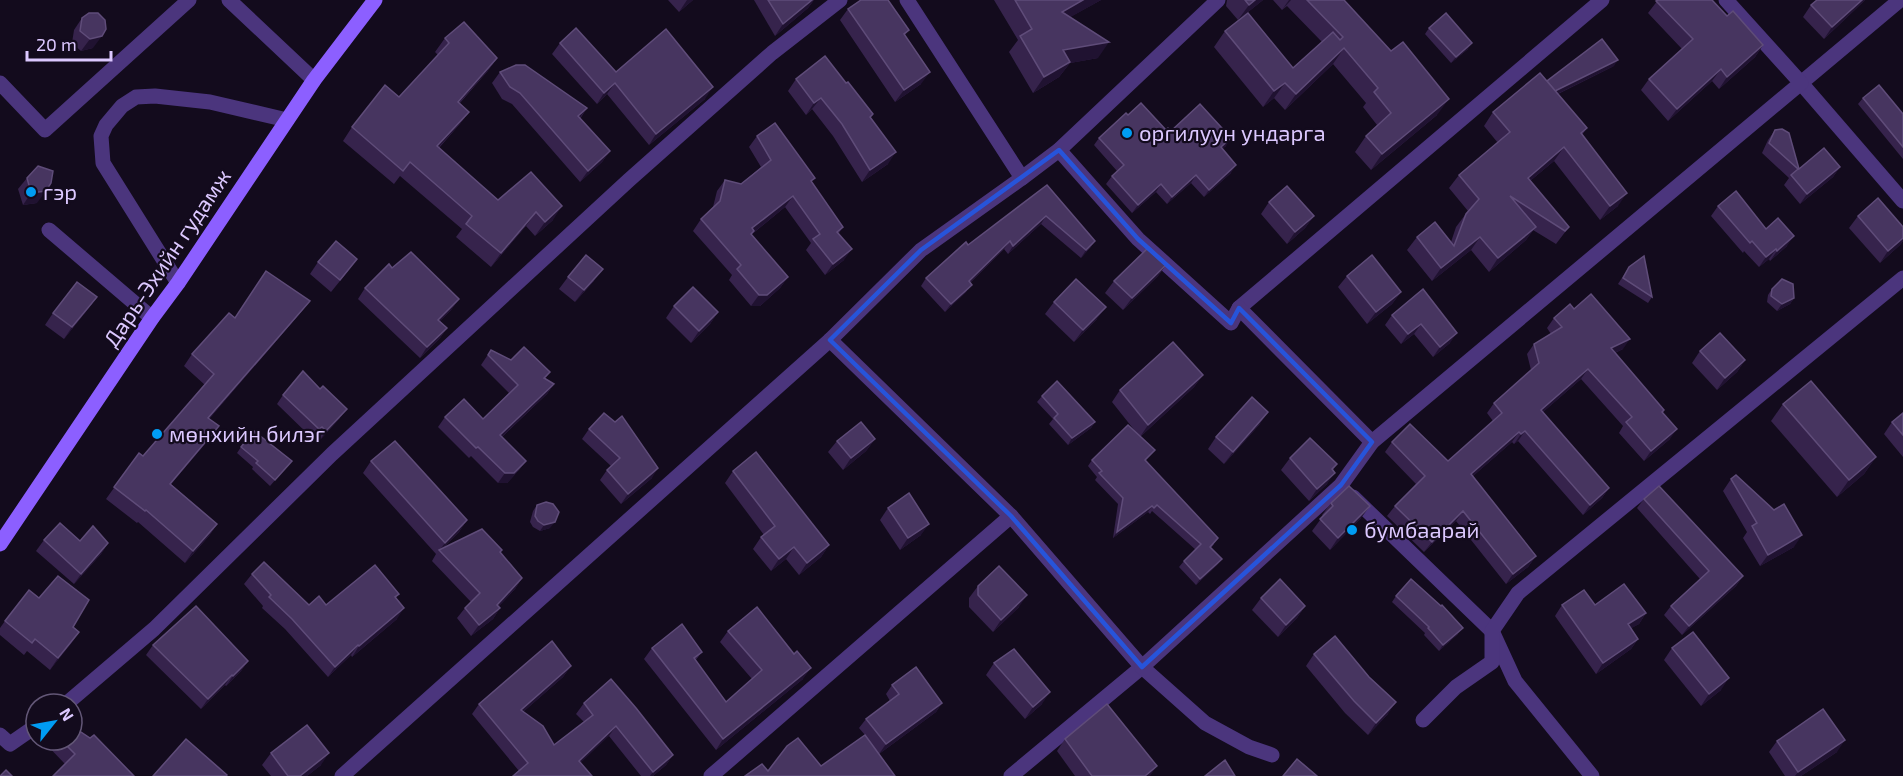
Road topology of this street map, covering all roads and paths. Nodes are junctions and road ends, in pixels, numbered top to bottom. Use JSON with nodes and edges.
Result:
{"nodes":[{"id":1,"x":189,"y":0,"type":"edge"},
{"id":2,"x":230,"y":0,"type":"edge"},
{"id":3,"x":375,"y":0,"type":"edge"},
{"id":4,"x":840,"y":0,"type":"edge"},
{"id":5,"x":906,"y":0,"type":"edge"},
{"id":6,"x":1218,"y":0,"type":"edge"},
{"id":7,"x":1602,"y":0,"type":"edge"},
{"id":8,"x":1726,"y":0,"type":"edge"},
{"id":9,"x":1900,"y":0,"type":"edge"},
{"id":10,"x":314,"y":80,"type":"junction"},
{"id":11,"x":1801,"y":83,"type":"junction"},
{"id":12,"x":0,"y":84,"type":"edge"},
{"id":13,"x":287,"y":120,"type":"junction"},
{"id":14,"x":1059,"y":150,"type":"junction"},
{"id":15,"x":1022,"y":178,"type":"junction"},
{"id":16,"x":1903,"y":201,"type":"edge"},
{"id":17,"x":49,"y":230,"type":"dead end"},
{"id":18,"x":1903,"y":278,"type":"edge"},
{"id":19,"x":178,"y":284,"type":"junction"},
{"id":20,"x":1239,"y":308,"type":"junction"},
{"id":21,"x":152,"y":318,"type":"junction"},
{"id":22,"x":830,"y":340,"type":"junction"},
{"id":23,"x":1372,"y":442,"type":"junction"},
{"id":24,"x":1341,"y":485,"type":"junction"},
{"id":25,"x":1011,"y":516,"type":"junction"},
{"id":26,"x":0,"y":544,"type":"edge"},
{"id":27,"x":1492,"y":631,"type":"junction"},
{"id":28,"x":1142,"y":667,"type":"junction"},
{"id":29,"x":80,"y":692,"type":"edge"},
{"id":30,"x":1423,"y":720,"type":"dead end"},
{"id":31,"x":24,"y":734,"type":"edge"},
{"id":32,"x":0,"y":735,"type":"edge"},
{"id":33,"x":1272,"y":755,"type":"dead end"},
{"id":34,"x":342,"y":776,"type":"edge"},
{"id":35,"x":711,"y":776,"type":"edge"},
{"id":36,"x":1011,"y":776,"type":"edge"},
{"id":37,"x":1592,"y":776,"type":"edge"}],
"edges":[{"from":1,"to":12,"type":"street"},
{"from":2,"to":10,"type":"street"},
{"from":3,"to":10,"type":"main road","name":"Дарь-Эхийн гудамж"},
{"from":4,"to":29,"type":"street"},
{"from":5,"to":15,"type":"street"},
{"from":6,"to":14,"type":"street"},
{"from":7,"to":20,"type":"street"},
{"from":8,"to":11,"type":"street"},
{"from":9,"to":11,"type":"street"},
{"from":10,"to":13,"type":"main road","name":"Дарь-Эхийн гудамж"},
{"from":11,"to":16,"type":"street"},
{"from":11,"to":23,"type":"street"},
{"from":13,"to":19,"type":"main road","name":"Дарь-Эхийн гудамж"},
{"from":13,"to":19,"type":"street"},
{"from":14,"to":15,"type":"street"},
{"from":14,"to":20,"type":"street"},
{"from":15,"to":22,"type":"street"},
{"from":17,"to":21,"type":"street"},
{"from":18,"to":27,"type":"street"},
{"from":19,"to":21,"type":"main road","name":"Дарь-Эхийн гудамж"},
{"from":20,"to":23,"type":"street"},
{"from":21,"to":26,"type":"main road","name":"Дарь-Эхийн гудамж"},
{"from":22,"to":25,"type":"street"},
{"from":22,"to":34,"type":"street"},
{"from":23,"to":24,"type":"street"},
{"from":24,"to":27,"type":"street"},
{"from":24,"to":28,"type":"street"},
{"from":25,"to":28,"type":"street"},
{"from":25,"to":35,"type":"street"},
{"from":27,"to":30,"type":"street"},
{"from":27,"to":37,"type":"street"},
{"from":28,"to":33,"type":"street"},
{"from":28,"to":36,"type":"street"},
{"from":31,"to":32,"type":"street"}]}
